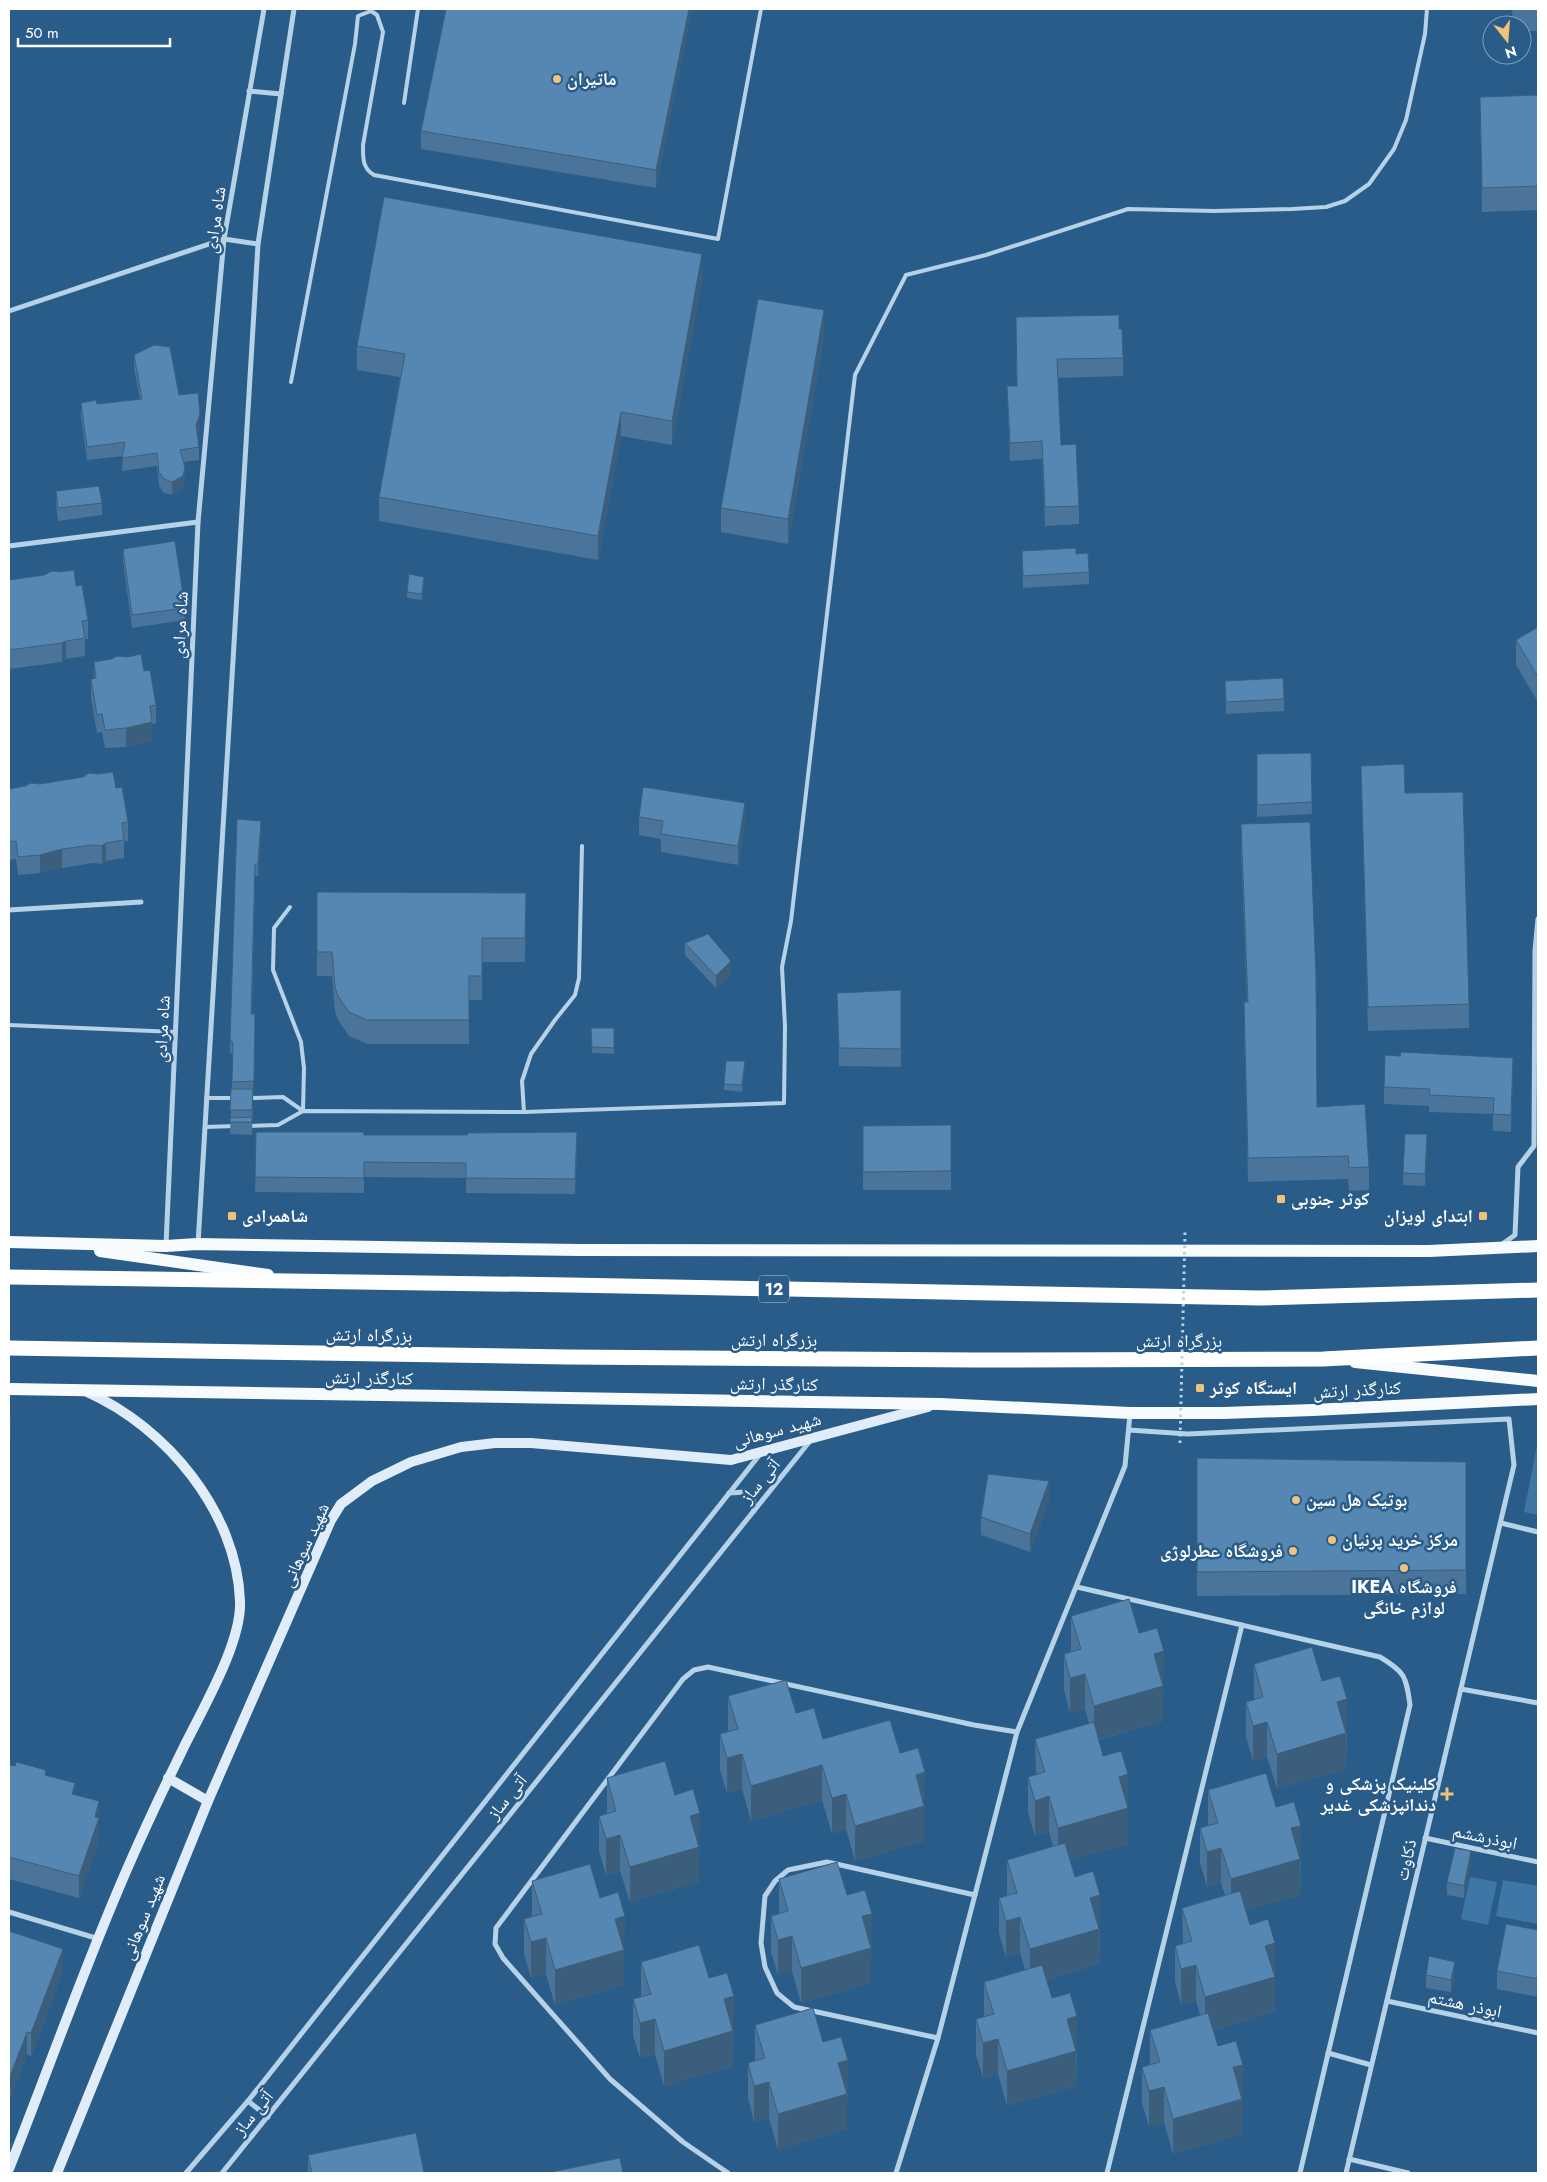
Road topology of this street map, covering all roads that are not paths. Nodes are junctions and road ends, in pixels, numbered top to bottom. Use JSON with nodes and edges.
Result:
{"nodes":[{"id":1,"x":264,"y":9,"type":"edge"},
{"id":2,"x":294,"y":9,"type":"edge"},
{"id":3,"x":418,"y":9,"type":"edge"},
{"id":4,"x":761,"y":9,"type":"edge"},
{"id":5,"x":1428,"y":9,"type":"edge"},
{"id":6,"x":249,"y":91,"type":"junction"},
{"id":7,"x":281,"y":94,"type":"junction"},
{"id":8,"x":404,"y":103,"type":"dead end"},
{"id":9,"x":224,"y":240,"type":"junction"},
{"id":10,"x":258,"y":244,"type":"junction"},
{"id":11,"x":9,"y":310,"type":"edge"},
{"id":12,"x":291,"y":382,"type":"dead end"},
{"id":13,"x":198,"y":522,"type":"junction"},
{"id":14,"x":9,"y":546,"type":"edge"},
{"id":15,"x":582,"y":846,"type":"dead end"},
{"id":16,"x":141,"y":902,"type":"dead end"},
{"id":17,"x":290,"y":907,"type":"dead end"},
{"id":18,"x":9,"y":910,"type":"edge"},
{"id":19,"x":1538,"y":919,"type":"edge"},
{"id":20,"x":9,"y":1025,"type":"edge"},
{"id":21,"x":176,"y":1032,"type":"junction"},
{"id":22,"x":206,"y":1098,"type":"junction"},
{"id":23,"x":303,"y":1111,"type":"junction"},
{"id":24,"x":524,"y":1112,"type":"junction"},
{"id":25,"x":205,"y":1127,"type":"junction"},
{"id":26,"x":9,"y":1242,"type":"edge"},
{"id":27,"x":40,"y":1243,"type":"junction"},
{"id":28,"x":198,"y":1244,"type":"junction"},
{"id":29,"x":166,"y":1246,"type":"junction"},
{"id":30,"x":1538,"y":1246,"type":"edge"},
{"id":31,"x":1496,"y":1248,"type":"junction"},
{"id":32,"x":9,"y":1277,"type":"edge"},
{"id":33,"x":308,"y":1281,"type":"junction"},
{"id":34,"x":1538,"y":1290,"type":"edge"},
{"id":35,"x":9,"y":1348,"type":"edge"},
{"id":36,"x":1538,"y":1348,"type":"edge"},
{"id":37,"x":1323,"y":1359,"type":"junction"},
{"id":38,"x":1538,"y":1381,"type":"edge"},
{"id":39,"x":9,"y":1389,"type":"edge"},
{"id":40,"x":87,"y":1392,"type":"junction"},
{"id":41,"x":1538,"y":1399,"type":"edge"},
{"id":42,"x":940,"y":1404,"type":"junction"},
{"id":43,"x":1130,"y":1412,"type":"junction"},
{"id":44,"x":1129,"y":1430,"type":"junction"},
{"id":45,"x":813,"y":1438,"type":"junction"},
{"id":46,"x":762,"y":1453,"type":"junction"},
{"id":47,"x":729,"y":1493,"type":"junction"},
{"id":48,"x":754,"y":1511,"type":"junction"},
{"id":49,"x":1501,"y":1523,"type":"junction"},
{"id":50,"x":1538,"y":1532,"type":"edge"},
{"id":51,"x":1077,"y":1587,"type":"junction"},
{"id":52,"x":1242,"y":1625,"type":"junction"},
{"id":53,"x":1461,"y":1689,"type":"junction"},
{"id":54,"x":1538,"y":1703,"type":"edge"},
{"id":55,"x":1017,"y":1732,"type":"junction"},
{"id":56,"x":168,"y":1778,"type":"junction"},
{"id":57,"x":208,"y":1801,"type":"junction"},
{"id":58,"x":1426,"y":1838,"type":"junction"},
{"id":59,"x":1538,"y":1862,"type":"edge"},
{"id":60,"x":975,"y":1895,"type":"junction"},
{"id":61,"x":9,"y":1912,"type":"edge"},
{"id":62,"x":99,"y":1939,"type":"junction"},
{"id":63,"x":1386,"y":2001,"type":"junction"},
{"id":64,"x":1538,"y":2033,"type":"edge"},
{"id":65,"x":938,"y":2038,"type":"junction"},
{"id":66,"x":1328,"y":2053,"type":"junction"},
{"id":67,"x":1371,"y":2065,"type":"junction"},
{"id":68,"x":248,"y":2101,"type":"junction"},
{"id":69,"x":268,"y":2117,"type":"junction"},
{"id":70,"x":1349,"y":2159,"type":"junction"},
{"id":71,"x":9,"y":2169,"type":"edge"},
{"id":72,"x":57,"y":2173,"type":"edge"},
{"id":73,"x":186,"y":2173,"type":"edge"},
{"id":74,"x":222,"y":2173,"type":"edge"},
{"id":75,"x":728,"y":2173,"type":"edge"},
{"id":76,"x":896,"y":2173,"type":"edge"},
{"id":77,"x":1107,"y":2173,"type":"edge"},
{"id":78,"x":1300,"y":2173,"type":"edge"},
{"id":79,"x":1346,"y":2173,"type":"edge"},
{"id":80,"x":1408,"y":2173,"type":"edge"}],
"edges":[{"from":1,"to":6,"type":"street","name":"شاه مرادی"},
{"from":2,"to":7,"type":"street"},
{"from":3,"to":8,"type":"lane"},
{"from":4,"to":12,"type":"lane"},
{"from":5,"to":24,"type":"lane"},
{"from":6,"to":7,"type":"street"},
{"from":6,"to":9,"type":"street","name":"شاه مرادی"},
{"from":7,"to":10,"type":"street"},
{"from":9,"to":10,"type":"street"},
{"from":9,"to":11,"type":"street"},
{"from":9,"to":13,"type":"street","name":"شاه مرادی"},
{"from":10,"to":22,"type":"street"},
{"from":13,"to":14,"type":"street"},
{"from":13,"to":21,"type":"street","name":"شاه مرادی"},
{"from":15,"to":24,"type":"lane"},
{"from":16,"to":18,"type":"street"},
{"from":17,"to":23,"type":"lane"},
{"from":19,"to":31,"type":"street"},
{"from":20,"to":21,"type":"lane"},
{"from":21,"to":29,"type":"street","name":"شاه مرادی"},
{"from":22,"to":23,"type":"lane"},
{"from":22,"to":25,"type":"street"},
{"from":23,"to":24,"type":"lane"},
{"from":23,"to":25,"type":"lane"},
{"from":25,"to":28,"type":"street"},
{"from":26,"to":27,"type":"main road"},
{"from":27,"to":29,"type":"main road"},
{"from":27,"to":33,"type":"main road"},
{"from":28,"to":29,"type":"main road"},
{"from":28,"to":31,"type":"main road"},
{"from":30,"to":31,"type":"main road"},
{"from":32,"to":33,"type":"highway","number":"12"},
{"from":33,"to":34,"type":"highway","number":"12"},
{"from":35,"to":37,"type":"highway","name":"بزرگراه ارتش"},
{"from":36,"to":37,"type":"highway","name":"بزرگراه ارتش"},
{"from":37,"to":38,"type":"main road"},
{"from":39,"to":40,"type":"main road","name":"کنارگذر ارتش"},
{"from":40,"to":42,"type":"main road","name":"کنارگذر ارتش"},
{"from":40,"to":56,"type":"main road","name":"شهید سوهانی"},
{"from":41,"to":43,"type":"main road","name":"کنارگذر ارتش"},
{"from":42,"to":43,"type":"main road","name":"کنارگذر ارتش"},
{"from":42,"to":45,"type":"main road","name":"شهید سوهانی"},
{"from":43,"to":44,"type":"street"},
{"from":44,"to":49,"type":"street","name":"ذکاوت"},
{"from":44,"to":51,"type":"street"},
{"from":45,"to":46,"type":"main road","name":"شهید سوهانی"},
{"from":45,"to":48,"type":"street","name":"آتی ساز"},
{"from":46,"to":47,"type":"street","name":"آتی ساز"},
{"from":46,"to":57,"type":"main road","name":"شهید سوهانی"},
{"from":47,"to":48,"type":"street"},
{"from":47,"to":68,"type":"street","name":"آتی ساز"},
{"from":48,"to":69,"type":"street","name":"آتی ساز"},
{"from":49,"to":50,"type":"street"},
{"from":49,"to":53,"type":"street","name":"ذکاوت"},
{"from":51,"to":52,"type":"street"},
{"from":51,"to":55,"type":"street"},
{"from":52,"to":66,"type":"street"},
{"from":52,"to":77,"type":"street"},
{"from":53,"to":54,"type":"street"},
{"from":53,"to":58,"type":"street","name":"ذکاوت"},
{"from":55,"to":60,"type":"street"},
{"from":55,"to":75,"type":"street"},
{"from":56,"to":57,"type":"main road"},
{"from":56,"to":62,"type":"main road","name":"شهید سوهانی"},
{"from":57,"to":72,"type":"main road","name":"شهید سوهانی"},
{"from":58,"to":59,"type":"street","name":"ابوذرششم"},
{"from":58,"to":63,"type":"street","name":"ذکاوت"},
{"from":60,"to":65,"type":"street"},
{"from":60,"to":65,"type":"street"},
{"from":61,"to":62,"type":"street"},
{"from":62,"to":71,"type":"main road","name":"شهید سوهانی"},
{"from":63,"to":64,"type":"street","name":"ابوذر هشتم"},
{"from":63,"to":67,"type":"street","name":"ذکاوت"},
{"from":65,"to":76,"type":"street"},
{"from":66,"to":67,"type":"street"},
{"from":66,"to":78,"type":"street"},
{"from":67,"to":70,"type":"street","name":"ذکاوت"},
{"from":68,"to":69,"type":"street"},
{"from":68,"to":73,"type":"street","name":"آتی ساز"},
{"from":69,"to":74,"type":"street","name":"آتی ساز"},
{"from":70,"to":79,"type":"street","name":"ذکاوت"},
{"from":70,"to":80,"type":"street"}]}
